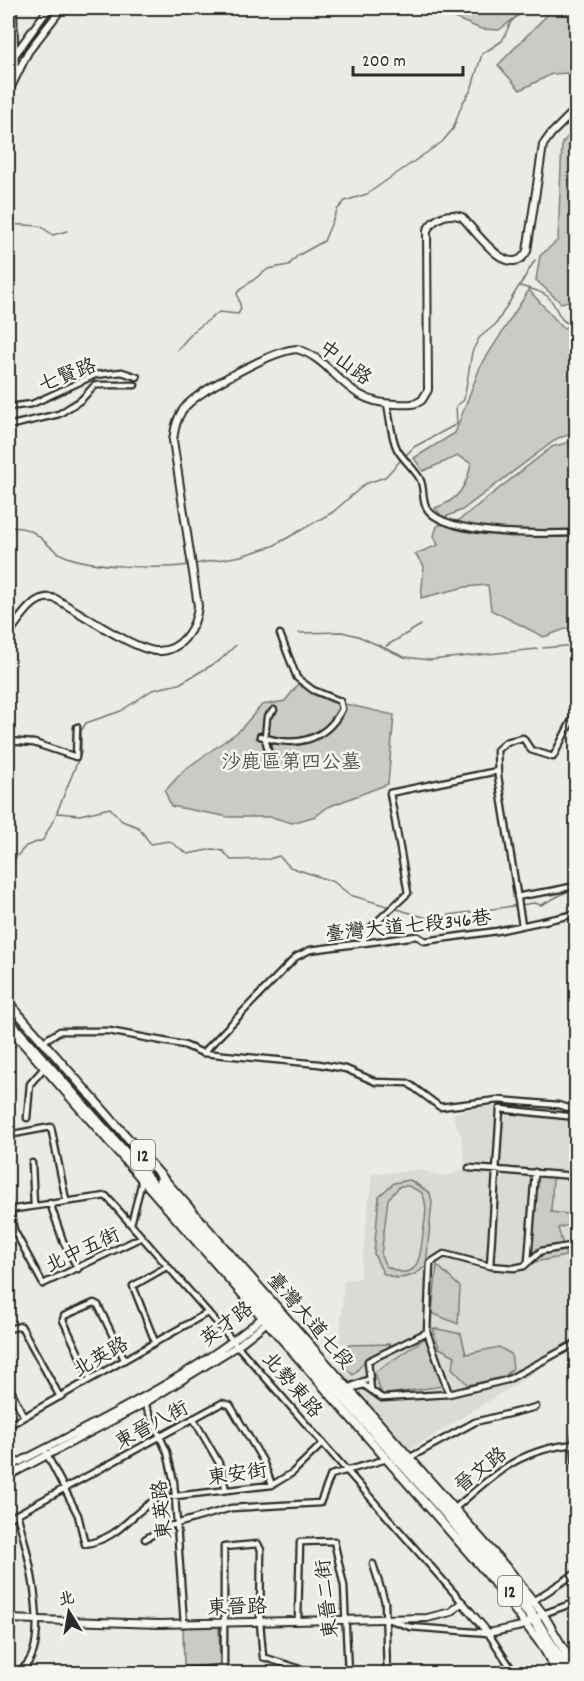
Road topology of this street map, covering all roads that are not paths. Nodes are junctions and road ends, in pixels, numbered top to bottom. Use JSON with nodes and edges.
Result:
{"nodes":[{"id":1,"x":14,"y":8,"type":"edge"},
{"id":2,"x":49,"y":8,"type":"edge"},
{"id":3,"x":62,"y":8,"type":"edge"},
{"id":4,"x":14,"y":53,"type":"junction"},
{"id":5,"x":8,"y":64,"type":"edge"},
{"id":6,"x":15,"y":76,"type":"junction"},
{"id":7,"x":8,"y":93,"type":"edge"},
{"id":8,"x":576,"y":109,"type":"edge"},
{"id":9,"x":137,"y":376,"type":"dead end"},
{"id":10,"x":135,"y":385,"type":"dead end"},
{"id":11,"x":387,"y":404,"type":"junction"},
{"id":12,"x":8,"y":407,"type":"edge"},
{"id":13,"x":8,"y":426,"type":"edge"},
{"id":14,"x":576,"y":533,"type":"edge"},
{"id":15,"x":8,"y":634,"type":"edge"},
{"id":16,"x":280,"y":634,"type":"dead end"},
{"id":17,"x":274,"y":710,"type":"dead end"},
{"id":18,"x":576,"y":712,"type":"edge"},
{"id":19,"x":77,"y":727,"type":"dead end"},
{"id":20,"x":263,"y":737,"type":"junction"},
{"id":21,"x":10,"y":741,"type":"edge"},
{"id":22,"x":267,"y":750,"type":"dead end"},
{"id":23,"x":497,"y":771,"type":"junction"},
{"id":24,"x":576,"y":885,"type":"edge"},
{"id":25,"x":517,"y":897,"type":"junction"},
{"id":26,"x":576,"y":914,"type":"edge"},
{"id":27,"x":522,"y":925,"type":"junction"},
{"id":28,"x":362,"y":943,"type":"junction"},
{"id":29,"x":8,"y":1002,"type":"edge"},
{"id":30,"x":8,"y":1008,"type":"edge"},
{"id":31,"x":8,"y":1019,"type":"edge"},
{"id":32,"x":8,"y":1026,"type":"edge"},
{"id":33,"x":42,"y":1042,"type":"junction"},
{"id":34,"x":203,"y":1053,"type":"junction"},
{"id":35,"x":44,"y":1068,"type":"junction"},
{"id":36,"x":576,"y":1110,"type":"edge"},
{"id":37,"x":576,"y":1117,"type":"edge"},
{"id":38,"x":27,"y":1118,"type":"dead end"},
{"id":39,"x":8,"y":1134,"type":"edge"},
{"id":40,"x":32,"y":1163,"type":"dead end"},
{"id":41,"x":469,"y":1168,"type":"dead end"},
{"id":42,"x":498,"y":1168,"type":"junction"},
{"id":43,"x":146,"y":1170,"type":"junction"},
{"id":44,"x":535,"y":1172,"type":"junction"},
{"id":45,"x":576,"y":1176,"type":"edge"},
{"id":46,"x":66,"y":1200,"type":"junction"},
{"id":47,"x":8,"y":1201,"type":"edge"},
{"id":48,"x":50,"y":1203,"type":"junction"},
{"id":49,"x":34,"y":1206,"type":"junction"},
{"id":50,"x":8,"y":1210,"type":"edge"},
{"id":51,"x":131,"y":1224,"type":"junction"},
{"id":52,"x":142,"y":1237,"type":"junction"},
{"id":53,"x":576,"y":1245,"type":"edge"},
{"id":54,"x":528,"y":1262,"type":"junction"},
{"id":55,"x":168,"y":1266,"type":"junction"},
{"id":56,"x":489,"y":1266,"type":"junction"},
{"id":57,"x":78,"y":1269,"type":"junction"},
{"id":58,"x":207,"y":1313,"type":"junction"},
{"id":59,"x":272,"y":1316,"type":"junction"},
{"id":60,"x":8,"y":1329,"type":"edge"},
{"id":61,"x":427,"y":1332,"type":"junction"},
{"id":62,"x":155,"y":1342,"type":"junction"},
{"id":63,"x":576,"y":1343,"type":"edge"},
{"id":64,"x":235,"y":1344,"type":"junction"},
{"id":65,"x":124,"y":1359,"type":"junction"},
{"id":66,"x":90,"y":1378,"type":"junction"},
{"id":67,"x":369,"y":1379,"type":"junction"},
{"id":68,"x":8,"y":1384,"type":"edge"},
{"id":69,"x":371,"y":1390,"type":"junction"},
{"id":70,"x":448,"y":1394,"type":"junction"},
{"id":71,"x":342,"y":1395,"type":"junction"},
{"id":72,"x":60,"y":1397,"type":"junction"},
{"id":73,"x":144,"y":1401,"type":"junction"},
{"id":74,"x":536,"y":1407,"type":"dead end"},
{"id":75,"x":24,"y":1417,"type":"junction"},
{"id":76,"x":193,"y":1418,"type":"junction"},
{"id":77,"x":8,"y":1426,"type":"edge"},
{"id":78,"x":576,"y":1432,"type":"edge"},
{"id":79,"x":160,"y":1435,"type":"junction"},
{"id":80,"x":323,"y":1443,"type":"junction"},
{"id":81,"x":575,"y":1444,"type":"edge"},
{"id":82,"x":46,"y":1452,"type":"junction"},
{"id":83,"x":410,"y":1458,"type":"junction"},
{"id":84,"x":387,"y":1459,"type":"junction"},
{"id":85,"x":8,"y":1468,"type":"edge"},
{"id":86,"x":576,"y":1468,"type":"edge"},
{"id":87,"x":347,"y":1470,"type":"junction"},
{"id":88,"x":8,"y":1476,"type":"edge"},
{"id":89,"x":272,"y":1485,"type":"junction"},
{"id":90,"x":66,"y":1488,"type":"junction"},
{"id":91,"x":226,"y":1490,"type":"junction"},
{"id":92,"x":176,"y":1496,"type":"junction"},
{"id":93,"x":17,"y":1514,"type":"junction"},
{"id":94,"x":448,"y":1514,"type":"junction"},
{"id":95,"x":8,"y":1519,"type":"edge"},
{"id":96,"x":179,"y":1524,"type":"junction"},
{"id":97,"x":145,"y":1539,"type":"dead end"},
{"id":98,"x":373,"y":1564,"type":"dead end"},
{"id":99,"x":576,"y":1573,"type":"edge"},
{"id":100,"x":462,"y":1602,"type":"junction"},
{"id":101,"x":533,"y":1602,"type":"junction"},
{"id":102,"x":576,"y":1602,"type":"edge"},
{"id":103,"x":386,"y":1617,"type":"junction"},
{"id":104,"x":344,"y":1618,"type":"junction"},
{"id":105,"x":8,"y":1619,"type":"edge"},
{"id":106,"x":37,"y":1619,"type":"junction"},
{"id":107,"x":535,"y":1619,"type":"junction"},
{"id":108,"x":298,"y":1620,"type":"junction"},
{"id":109,"x":260,"y":1622,"type":"junction"},
{"id":110,"x":223,"y":1623,"type":"junction"},
{"id":111,"x":184,"y":1624,"type":"junction"},
{"id":112,"x":488,"y":1633,"type":"junction"},
{"id":113,"x":576,"y":1670,"type":"edge"},
{"id":114,"x":185,"y":1671,"type":"dead end"},
{"id":115,"x":218,"y":1672,"type":"edge"},
{"id":116,"x":8,"y":1673,"type":"edge"},
{"id":117,"x":316,"y":1674,"type":"edge"},
{"id":118,"x":348,"y":1674,"type":"edge"},
{"id":119,"x":387,"y":1674,"type":"edge"},
{"id":120,"x":515,"y":1674,"type":"edge"},
{"id":121,"x":558,"y":1674,"type":"edge"},
{"id":122,"x":565,"y":1674,"type":"edge"},
{"id":123,"x":571,"y":1674,"type":"edge"}],
"edges":[{"from":1,"to":4,"type":"street"},
{"from":2,"to":4,"type":"street"},
{"from":3,"to":6,"type":"street"},
{"from":4,"to":5,"type":"street"},
{"from":4,"to":6,"type":"street"},
{"from":6,"to":7,"type":"street"},
{"from":8,"to":11,"type":"street","name":"中山路"},
{"from":9,"to":12,"type":"street","name":"七賢路"},
{"from":10,"to":13,"type":"street"},
{"from":11,"to":14,"type":"street"},
{"from":11,"to":15,"type":"street","name":"中山路"},
{"from":16,"to":20,"type":"street"},
{"from":17,"to":20,"type":"street"},
{"from":18,"to":23,"type":"street"},
{"from":19,"to":21,"type":"street"},
{"from":20,"to":22,"type":"street"},
{"from":23,"to":25,"type":"street"},
{"from":23,"to":28,"type":"street"},
{"from":24,"to":25,"type":"street"},
{"from":25,"to":27,"type":"street"},
{"from":26,"to":27,"type":"street","name":"臺灣大道七段346巷"},
{"from":27,"to":28,"type":"street","name":"臺灣大道七段346巷"},
{"from":28,"to":34,"type":"street","name":"臺灣大道七段346巷"},
{"from":29,"to":33,"type":"main road","name":"臺灣大道七段","number":"12"},
{"from":30,"to":43,"type":"main road","name":"臺灣大道七段","number":"12"},
{"from":31,"to":43,"type":"main road","name":"臺灣大道七段","number":"12"},
{"from":32,"to":35,"type":"main road","name":"臺灣大道七段","number":"12"},
{"from":33,"to":34,"type":"street"},
{"from":33,"to":43,"type":"main road","name":"臺灣大道七段","number":"12"},
{"from":34,"to":36,"type":"street"},
{"from":35,"to":38,"type":"street"},
{"from":35,"to":43,"type":"main road","name":"臺灣大道七段","number":"12"},
{"from":37,"to":42,"type":"street"},
{"from":39,"to":46,"type":"street"},
{"from":40,"to":49,"type":"street"},
{"from":41,"to":42,"type":"street"},
{"from":42,"to":44,"type":"street"},
{"from":42,"to":56,"type":"street"},
{"from":43,"to":51,"type":"street"},
{"from":43,"to":59,"type":"main road","name":"臺灣大道七段","number":"12"},
{"from":43,"to":59,"type":"main road","name":"臺灣大道七段","number":"12"},
{"from":44,"to":45,"type":"street"},
{"from":44,"to":54,"type":"street"},
{"from":46,"to":48,"type":"street","name":"北勢東路"},
{"from":46,"to":51,"type":"street","name":"北勢東路"},
{"from":47,"to":50,"type":"street"},
{"from":48,"to":49,"type":"street","name":"北勢東路"},
{"from":48,"to":57,"type":"street"},
{"from":49,"to":50,"type":"street","name":"北勢東路"},
{"from":50,"to":57,"type":"street","name":"北中五街"},
{"from":51,"to":52,"type":"street","name":"北勢東路"},
{"from":52,"to":55,"type":"street","name":"北勢東路"},
{"from":52,"to":57,"type":"street","name":"北中五街"},
{"from":53,"to":54,"type":"street"},
{"from":54,"to":56,"type":"street"},
{"from":55,"to":58,"type":"street","name":"北勢東路"},
{"from":55,"to":62,"type":"street"},
{"from":56,"to":61,"type":"street"},
{"from":58,"to":62,"type":"street","name":"北英路"},
{"from":58,"to":64,"type":"street","name":"北勢東路"},
{"from":59,"to":64,"type":"street","name":"英才路"},
{"from":59,"to":71,"type":"main road","name":"臺灣大道七段","number":"12"},
{"from":59,"to":71,"type":"main road","name":"臺灣大道七段","number":"12"},
{"from":60,"to":72,"type":"street"},
{"from":61,"to":67,"type":"street"},
{"from":61,"to":70,"type":"street"},
{"from":62,"to":65,"type":"street","name":"北英路"},
{"from":63,"to":70,"type":"street"},
{"from":64,"to":73,"type":"street","name":"英才路"},
{"from":64,"to":80,"type":"street","name":"北勢東路"},
{"from":65,"to":66,"type":"street","name":"北英路"},
{"from":65,"to":66,"type":"street"},
{"from":66,"to":72,"type":"street","name":"北英路"},
{"from":67,"to":69,"type":"street"},
{"from":67,"to":71,"type":"street"},
{"from":68,"to":75,"type":"street"},
{"from":69,"to":70,"type":"street"},
{"from":69,"to":71,"type":"street"},
{"from":71,"to":83,"type":"main road","name":"臺灣大道七段","number":"12"},
{"from":71,"to":84,"type":"main road","name":"臺灣大道七段","number":"12"},
{"from":71,"to":94,"type":"main road","name":"臺灣大道七段","number":"12"},
{"from":72,"to":75,"type":"street","name":"北英路"},
{"from":73,"to":79,"type":"street","name":"東英路"},
{"from":73,"to":82,"type":"street","name":"英才路"},
{"from":74,"to":83,"type":"street"},
{"from":75,"to":77,"type":"street","name":"北英路"},
{"from":76,"to":79,"type":"street","name":"東晉八街"},
{"from":76,"to":89,"type":"street","name":"東晉八街"},
{"from":76,"to":91,"type":"street"},
{"from":78,"to":81,"type":"street"},
{"from":79,"to":90,"type":"street","name":"東晉八街"},
{"from":79,"to":92,"type":"street","name":"東英路"},
{"from":80,"to":87,"type":"street","name":"北勢東路"},
{"from":80,"to":89,"type":"street","name":"東安街"},
{"from":81,"to":86,"type":"street"},
{"from":81,"to":94,"type":"street","name":"晉文路"},
{"from":82,"to":85,"type":"street","name":"英才路"},
{"from":82,"to":88,"type":"street","name":"英才路"},
{"from":82,"to":90,"type":"street"},
{"from":83,"to":94,"type":"main road","name":"臺灣大道七段","number":"12"},
{"from":84,"to":87,"type":"street"},
{"from":84,"to":94,"type":"main road","name":"臺灣大道七段","number":"12"},
{"from":87,"to":96,"type":"street"},
{"from":87,"to":100,"type":"street","name":"北勢東路"},
{"from":89,"to":91,"type":"street","name":"東安街"},
{"from":90,"to":92,"type":"street","name":"東安街"},
{"from":90,"to":93,"type":"street","name":"東晉八街"},
{"from":91,"to":92,"type":"street","name":"東安街"},
{"from":92,"to":96,"type":"street","name":"東英路"},
{"from":93,"to":95,"type":"street","name":"東晉八街"},
{"from":93,"to":106,"type":"street"},
{"from":94,"to":101,"type":"main road","name":"臺灣大道七段","number":"12"},
{"from":94,"to":107,"type":"main road","name":"臺灣大道七段","number":"12"},
{"from":94,"to":107,"type":"main road","name":"臺灣大道七段","number":"12"},
{"from":96,"to":97,"type":"street"},
{"from":96,"to":111,"type":"street","name":"東英路"},
{"from":98,"to":103,"type":"street"},
{"from":99,"to":101,"type":"street"},
{"from":100,"to":103,"type":"street","name":"東晉路"},
{"from":100,"to":112,"type":"street","name":"北勢東路"},
{"from":101,"to":107,"type":"main road","name":"臺灣大道七段","number":"12"},
{"from":102,"to":107,"type":"street"},
{"from":103,"to":104,"type":"street","name":"東晉路"},
{"from":103,"to":112,"type":"street"},
{"from":103,"to":119,"type":"street"},
{"from":104,"to":108,"type":"street","name":"東晉路"},
{"from":104,"to":108,"type":"street","name":"東晉二街"},
{"from":104,"to":118,"type":"street","name":"東晉二街"},
{"from":105,"to":106,"type":"street","name":"東晉路"},
{"from":106,"to":111,"type":"street","name":"東晉路"},
{"from":106,"to":116,"type":"street"},
{"from":107,"to":112,"type":"street"},
{"from":107,"to":113,"type":"main road","name":"臺灣大道七段","number":"12"},
{"from":107,"to":121,"type":"main road","name":"臺灣大道七段","number":"12"},
{"from":107,"to":122,"type":"main road","name":"臺灣大道七段","number":"12"},
{"from":107,"to":123,"type":"main road","name":"臺灣大道七段","number":"12"},
{"from":108,"to":109,"type":"street","name":"東晉路"},
{"from":109,"to":110,"type":"street","name":"東晉路"},
{"from":109,"to":110,"type":"street"},
{"from":109,"to":117,"type":"street"},
{"from":110,"to":111,"type":"street","name":"東晉路"},
{"from":110,"to":115,"type":"street"},
{"from":112,"to":120,"type":"street","name":"北勢東路"},
{"from":114,"to":115,"type":"street"}]}
